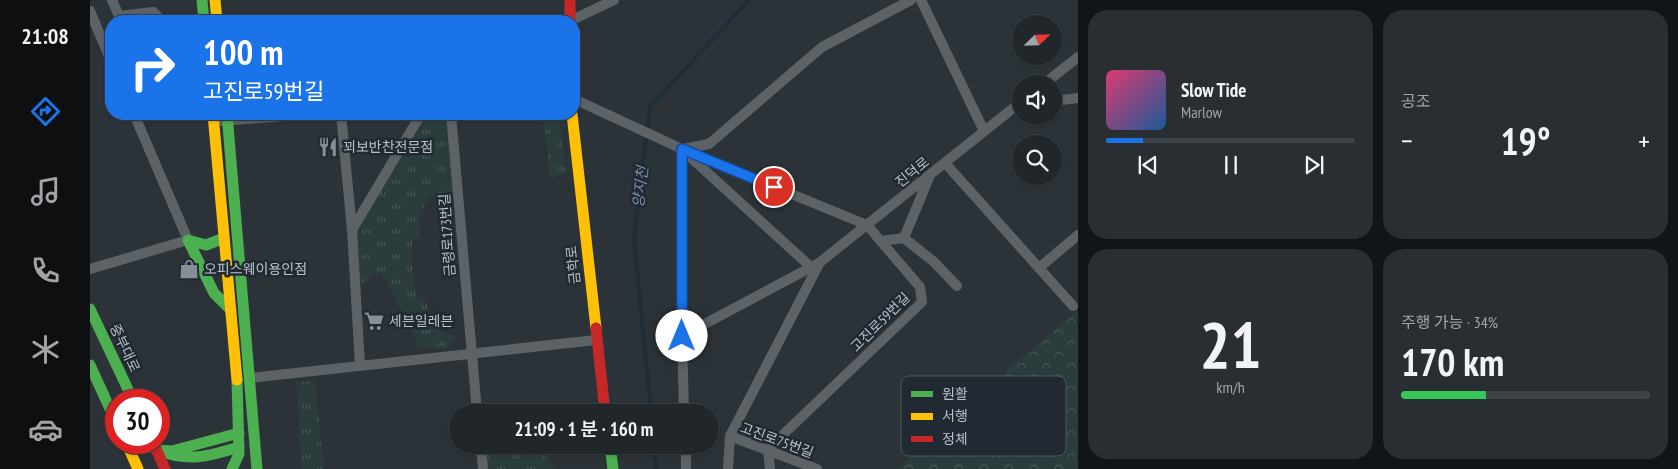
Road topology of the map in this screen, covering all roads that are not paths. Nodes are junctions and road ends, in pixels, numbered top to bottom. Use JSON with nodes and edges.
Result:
{"nodes":[{"id":1,"x":112,"y":0,"type":"edge"},
{"id":2,"x":202,"y":0,"type":"edge"},
{"id":3,"x":215,"y":0,"type":"edge"},
{"id":4,"x":570,"y":0,"type":"edge"},
{"id":5,"x":614,"y":0,"type":"edge"},
{"id":6,"x":912,"y":0,"type":"edge"},
{"id":7,"x":921,"y":0,"type":"edge"},
{"id":8,"x":90,"y":11,"type":"edge"},
{"id":9,"x":119,"y":15,"type":"edge"},
{"id":10,"x":128,"y":15,"type":"edge"},
{"id":11,"x":156,"y":15,"type":"edge"},
{"id":12,"x":203,"y":15,"type":"edge"},
{"id":13,"x":216,"y":15,"type":"edge"},
{"id":14,"x":570,"y":15,"type":"edge"},
{"id":15,"x":580,"y":16,"type":"edge"},
{"id":16,"x":105,"y":47,"type":"edge"},
{"id":17,"x":1078,"y":56,"type":"edge"},
{"id":18,"x":1055,"y":75,"type":"edge"},
{"id":19,"x":1078,"y":98,"type":"edge"},
{"id":20,"x":1062,"y":100,"type":"edge"},
{"id":21,"x":580,"y":102,"type":"edge"},
{"id":22,"x":1012,"y":110,"type":"edge"},
{"id":23,"x":137,"y":120,"type":"edge"},
{"id":24,"x":213,"y":120,"type":"edge"},
{"id":25,"x":228,"y":120,"type":"edge"},
{"id":26,"x":342,"y":120,"type":"edge"},
{"id":27,"x":417,"y":120,"type":"edge"},
{"id":28,"x":451,"y":120,"type":"edge"},
{"id":29,"x":573,"y":120,"type":"edge"},
{"id":30,"x":984,"y":131,"type":"junction"},
{"id":31,"x":678,"y":147,"type":"junction"},
{"id":32,"x":944,"y":163,"type":"junction"},
{"id":33,"x":930,"y":174,"type":"junction"},
{"id":34,"x":867,"y":225,"type":"junction"},
{"id":35,"x":352,"y":230,"type":"junction"},
{"id":36,"x":1078,"y":235,"type":"edge"},
{"id":37,"x":224,"y":238,"type":"junction"},
{"id":38,"x":904,"y":238,"type":"junction"},
{"id":39,"x":188,"y":240,"type":"junction"},
{"id":40,"x":881,"y":242,"type":"junction"},
{"id":41,"x":816,"y":265,"type":"junction"},
{"id":42,"x":1039,"y":268,"type":"junction"},
{"id":43,"x":90,"y":269,"type":"edge"},
{"id":44,"x":957,"y":286,"type":"dead end"},
{"id":45,"x":1073,"y":306,"type":"dead end"},
{"id":46,"x":90,"y":309,"type":"edge"},
{"id":47,"x":231,"y":310,"type":"junction"},
{"id":48,"x":682,"y":336,"type":"junction"},
{"id":49,"x":596,"y":340,"type":"junction"},
{"id":50,"x":470,"y":355,"type":"junction"},
{"id":51,"x":360,"y":365,"type":"junction"},
{"id":52,"x":90,"y":366,"type":"edge"},
{"id":53,"x":249,"y":378,"type":"junction"},
{"id":54,"x":128,"y":389,"type":"edge"},
{"id":55,"x":105,"y":398,"type":"edge"},
{"id":56,"x":476,"y":404,"type":"edge"},
{"id":57,"x":604,"y":404,"type":"edge"},
{"id":58,"x":684,"y":404,"type":"edge"},
{"id":59,"x":239,"y":433,"type":"junction"},
{"id":60,"x":730,"y":436,"type":"junction"},
{"id":61,"x":239,"y":447,"type":"junction"},
{"id":62,"x":768,"y":449,"type":"junction"},
{"id":63,"x":170,"y":450,"type":"edge"},
{"id":64,"x":131,"y":454,"type":"edge"},
{"id":65,"x":158,"y":454,"type":"edge"},
{"id":66,"x":169,"y":454,"type":"edge"},
{"id":67,"x":482,"y":454,"type":"edge"},
{"id":68,"x":611,"y":454,"type":"edge"},
{"id":69,"x":686,"y":454,"type":"edge"},
{"id":70,"x":138,"y":469,"type":"edge"},
{"id":71,"x":165,"y":469,"type":"edge"},
{"id":72,"x":232,"y":469,"type":"edge"},
{"id":73,"x":257,"y":469,"type":"edge"},
{"id":74,"x":483,"y":469,"type":"edge"},
{"id":75,"x":613,"y":469,"type":"edge"},
{"id":76,"x":686,"y":469,"type":"edge"},
{"id":77,"x":728,"y":469,"type":"edge"},
{"id":78,"x":770,"y":469,"type":"edge"},
{"id":79,"x":817,"y":469,"type":"edge"}],
"edges":[{"from":1,"to":9,"type":"street"},
{"from":2,"to":12,"type":"main road"},
{"from":3,"to":13,"type":"main road"},
{"from":4,"to":14,"type":"main road"},
{"from":5,"to":15,"type":"street"},
{"from":6,"to":31,"type":"street"},
{"from":7,"to":30,"type":"street"},
{"from":8,"to":16,"type":"street"},
{"from":10,"to":11,"type":"street"},
{"from":17,"to":18,"type":"street"},
{"from":19,"to":20,"type":"street"},
{"from":21,"to":31,"type":"street","name":"고진로59번길"},
{"from":22,"to":30,"type":"street","name":"진덕로"},
{"from":23,"to":39,"type":"street"},
{"from":24,"to":37,"type":"main road"},
{"from":25,"to":53,"type":"main road"},
{"from":26,"to":35,"type":"street"},
{"from":27,"to":35,"type":"street"},
{"from":28,"to":50,"type":"street","name":"금령로173번길"},
{"from":29,"to":49,"type":"main road","name":"금학로"},
{"from":30,"to":32,"type":"street","name":"진덕로"},
{"from":31,"to":34,"type":"street","name":"고진로59번길"},
{"from":31,"to":41,"type":"street"},
{"from":31,"to":48,"type":"street"},
{"from":32,"to":33,"type":"street","name":"진덕로"},
{"from":32,"to":42,"type":"street"},
{"from":33,"to":34,"type":"street","name":"진덕로"},
{"from":33,"to":38,"type":"street"},
{"from":34,"to":40,"type":"street","name":"고진로59번길"},
{"from":34,"to":41,"type":"street","name":"진덕로"},
{"from":35,"to":51,"type":"street"},
{"from":36,"to":42,"type":"street"},
{"from":37,"to":39,"type":"main road"},
{"from":37,"to":47,"type":"main road"},
{"from":38,"to":40,"type":"street"},
{"from":38,"to":44,"type":"street"},
{"from":39,"to":43,"type":"street"},
{"from":39,"to":47,"type":"main road"},
{"from":40,"to":62,"type":"street","name":"고진로59번길"},
{"from":41,"to":48,"type":"street","name":"진덕로"},
{"from":41,"to":60,"type":"street","name":"진덕로"},
{"from":42,"to":45,"type":"street"},
{"from":46,"to":54,"type":"main road","name":"중부대로"},
{"from":47,"to":59,"type":"main road"},
{"from":48,"to":58,"type":"street"},
{"from":49,"to":50,"type":"street"},
{"from":49,"to":57,"type":"main road","name":"금학로"},
{"from":50,"to":51,"type":"street"},
{"from":50,"to":56,"type":"street","name":"금령로173번길"},
{"from":51,"to":53,"type":"street"},
{"from":52,"to":55,"type":"main road"},
{"from":53,"to":73,"type":"main road"},
{"from":59,"to":61,"type":"main road"},
{"from":59,"to":63,"type":"main road"},
{"from":60,"to":62,"type":"street","name":"고진로75번길"},
{"from":60,"to":77,"type":"street","name":"고진로75번길"},
{"from":61,"to":66,"type":"main road"},
{"from":61,"to":72,"type":"main road"},
{"from":62,"to":78,"type":"street"},
{"from":62,"to":79,"type":"street","name":"고진로75번길"},
{"from":64,"to":70,"type":"main road"},
{"from":65,"to":71,"type":"main road"},
{"from":67,"to":74,"type":"street"},
{"from":68,"to":75,"type":"main road"},
{"from":69,"to":76,"type":"street"}]}
